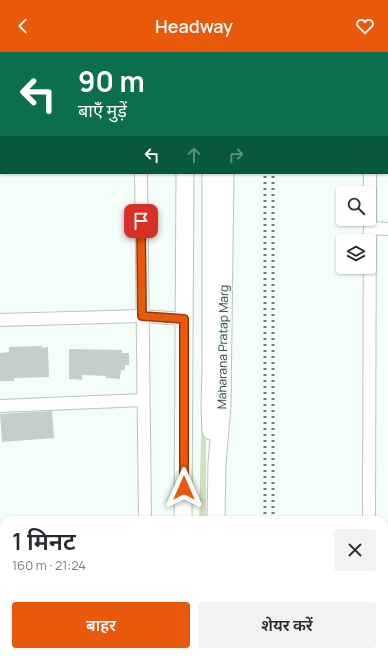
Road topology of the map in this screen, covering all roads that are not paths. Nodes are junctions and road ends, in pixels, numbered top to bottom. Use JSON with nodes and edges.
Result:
{"nodes":[{"id":1,"x":141,"y":174,"type":"edge"},
{"id":2,"x":185,"y":174,"type":"edge"},
{"id":3,"x":211,"y":174,"type":"edge"},
{"id":4,"x":225,"y":174,"type":"edge"},
{"id":5,"x":370,"y":174,"type":"edge"},
{"id":6,"x":370,"y":228,"type":"junction"},
{"id":7,"x":388,"y":229,"type":"edge"},
{"id":8,"x":142,"y":316,"type":"junction"},
{"id":9,"x":184,"y":319,"type":"junction"},
{"id":10,"x":0,"y":320,"type":"edge"},
{"id":11,"x":144,"y":400,"type":"junction"},
{"id":12,"x":0,"y":406,"type":"edge"},
{"id":13,"x":216,"y":515,"type":"edge"},
{"id":14,"x":145,"y":516,"type":"edge"},
{"id":15,"x":184,"y":516,"type":"edge"},
{"id":16,"x":369,"y":516,"type":"edge"}],
"edges":[{"from":1,"to":8,"type":"street"},
{"from":2,"to":9,"type":"main road"},
{"from":3,"to":13,"type":"main road"},
{"from":4,"to":13,"type":"main road","name":"Maharana Pratap Marg"},
{"from":5,"to":6,"type":"street"},
{"from":6,"to":7,"type":"street"},
{"from":6,"to":16,"type":"street"},
{"from":8,"to":9,"type":"street"},
{"from":8,"to":10,"type":"street"},
{"from":8,"to":11,"type":"street"},
{"from":9,"to":15,"type":"main road"},
{"from":11,"to":12,"type":"street"},
{"from":11,"to":14,"type":"street"}]}
